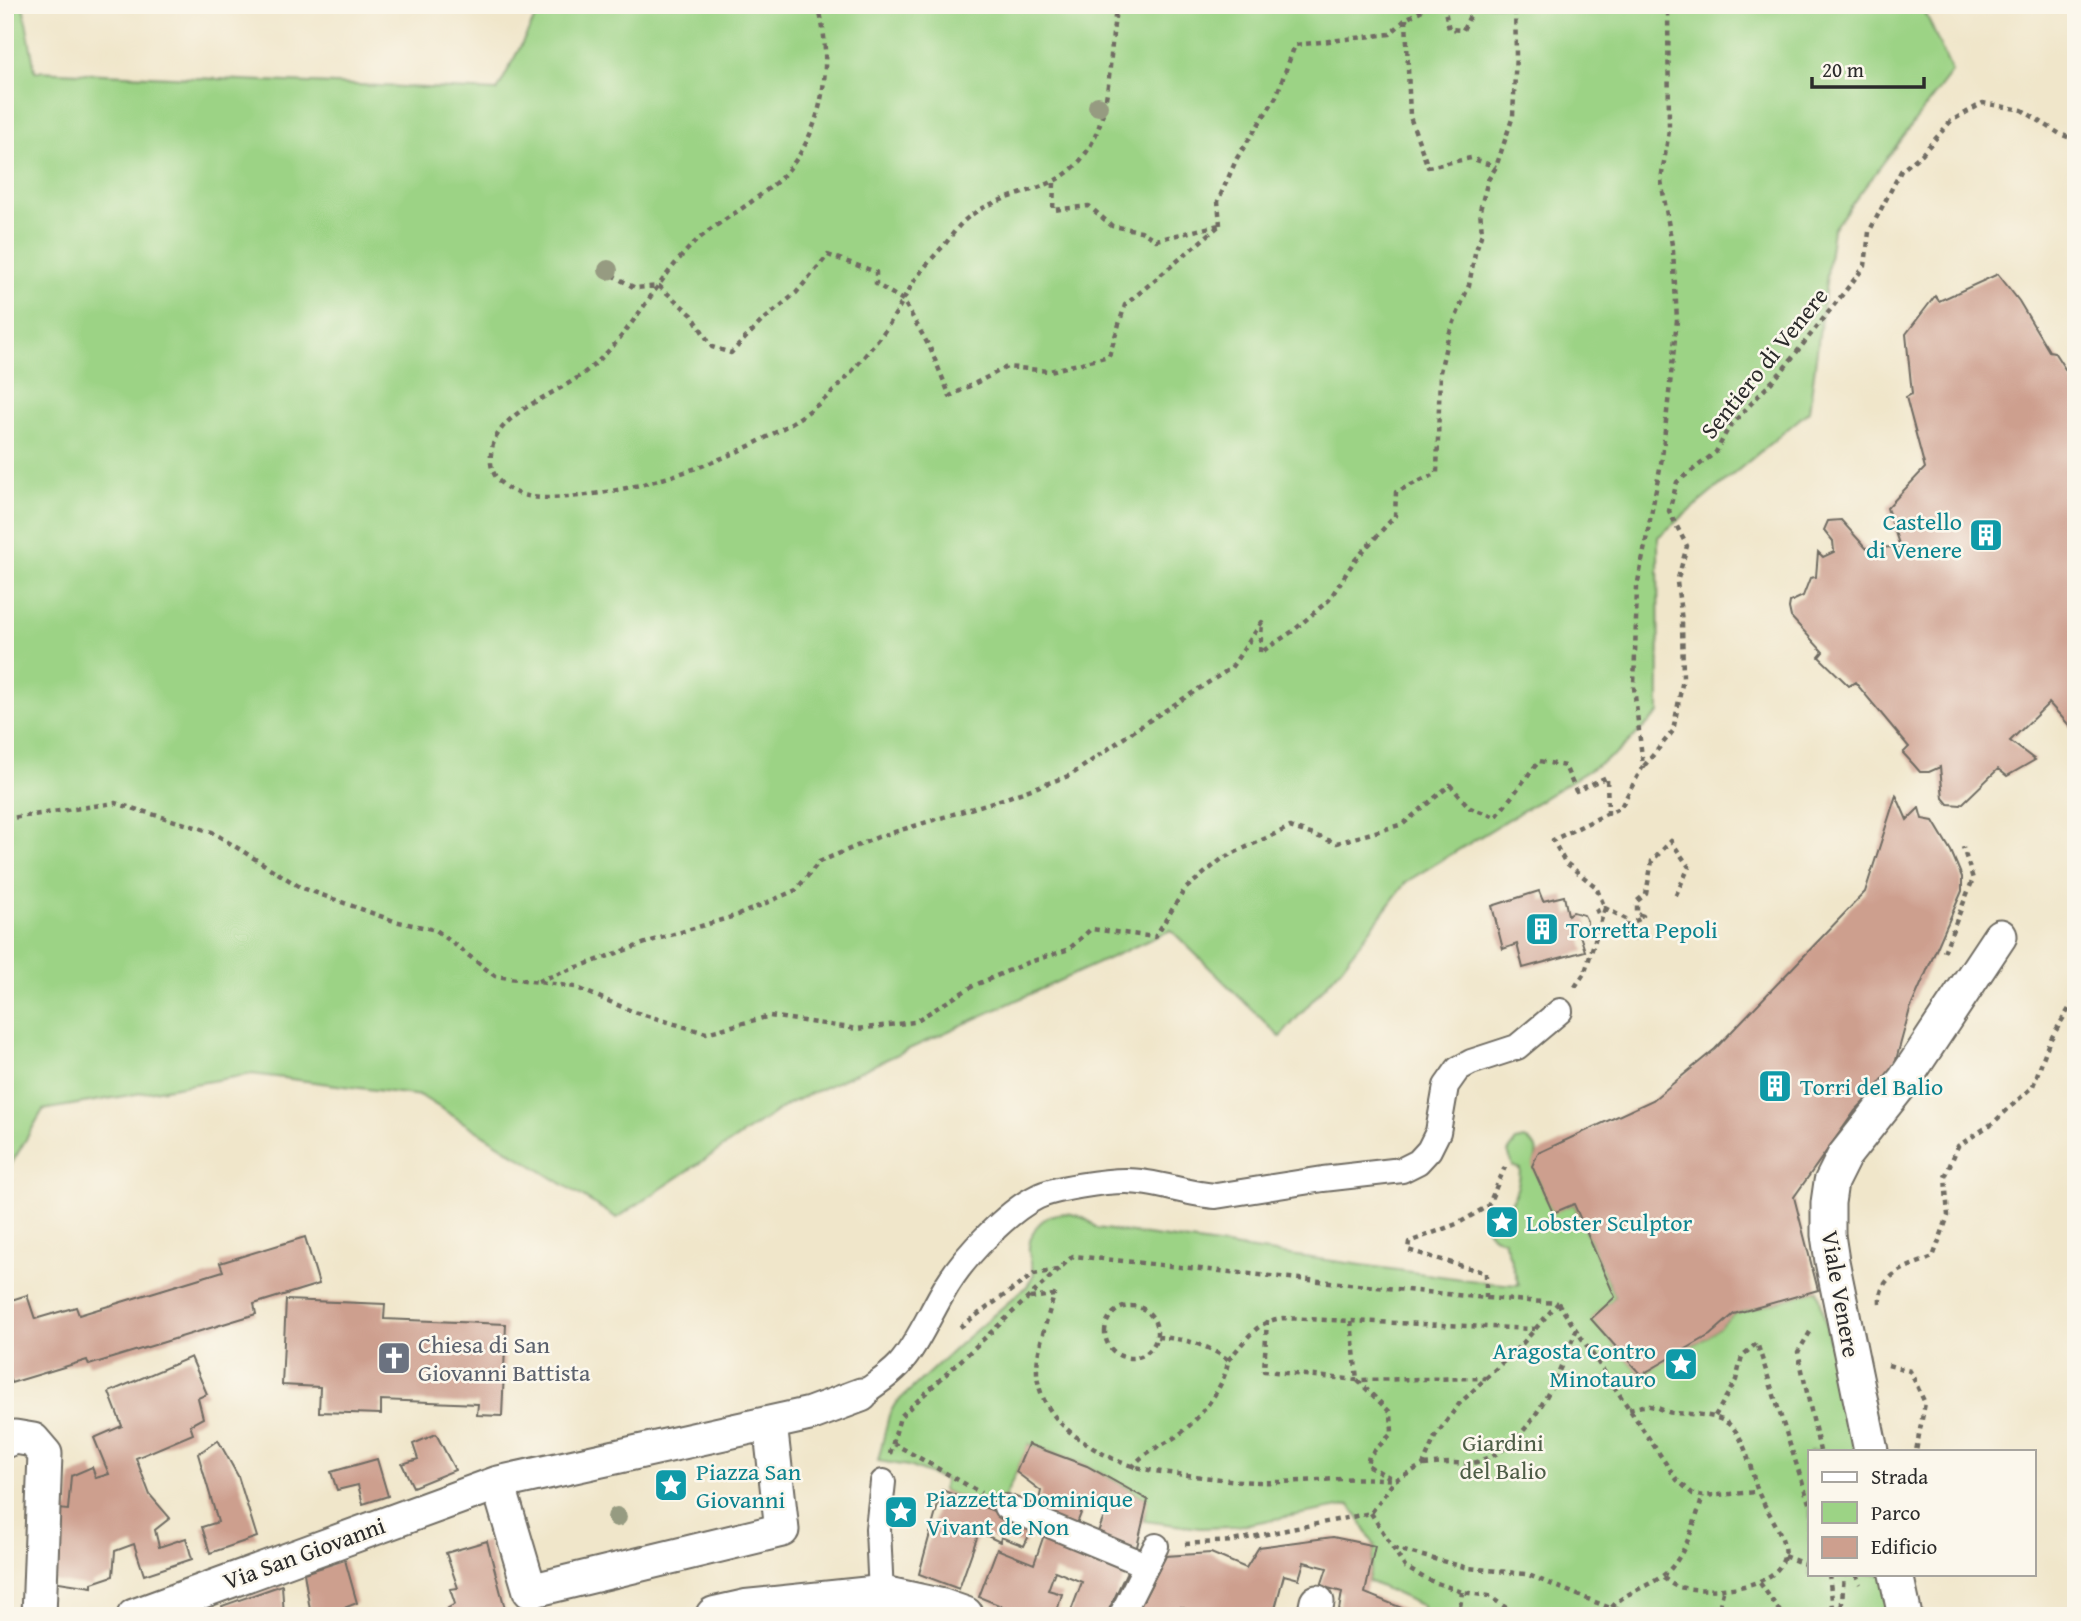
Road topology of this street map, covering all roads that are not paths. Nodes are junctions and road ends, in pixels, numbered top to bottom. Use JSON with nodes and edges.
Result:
{"nodes":[{"id":1,"x":2000,"y":936,"type":"dead end"},
{"id":2,"x":1560,"y":1011,"type":"road end"},
{"id":3,"x":862,"y":1395,"type":"joint"},
{"id":4,"x":770,"y":1423,"type":"junction"},
{"id":5,"x":5,"y":1441,"type":"edge"},
{"id":6,"x":1871,"y":1450,"type":"edge"},
{"id":7,"x":883,"y":1482,"type":"road end"},
{"id":8,"x":486,"y":1488,"type":"junction"},
{"id":9,"x":1006,"y":1507,"type":"road end"},
{"id":10,"x":1896,"y":1576,"type":"edge"},
{"id":11,"x":881,"y":1595,"type":"junction"},
{"id":12,"x":947,"y":1613,"type":"edge"},
{"id":13,"x":39,"y":1616,"type":"edge"},
{"id":14,"x":134,"y":1616,"type":"edge"},
{"id":15,"x":715,"y":1616,"type":"edge"},
{"id":16,"x":1121,"y":1616,"type":"edge"},
{"id":17,"x":1905,"y":1616,"type":"edge"}],
"edges":[{"from":1,"to":6,"type":"street","name":"Viale Venere"},
{"from":2,"to":3,"type":"street"},
{"from":3,"to":4,"type":"street"},
{"from":4,"to":8,"type":"street"},
{"from":4,"to":8,"type":"street"},
{"from":5,"to":13,"type":"street"},
{"from":7,"to":11,"type":"street"},
{"from":8,"to":14,"type":"street","name":"Via San Giovanni"},
{"from":9,"to":16,"type":"street"},
{"from":10,"to":17,"type":"street"},
{"from":11,"to":12,"type":"street"},
{"from":11,"to":15,"type":"street"}]}
